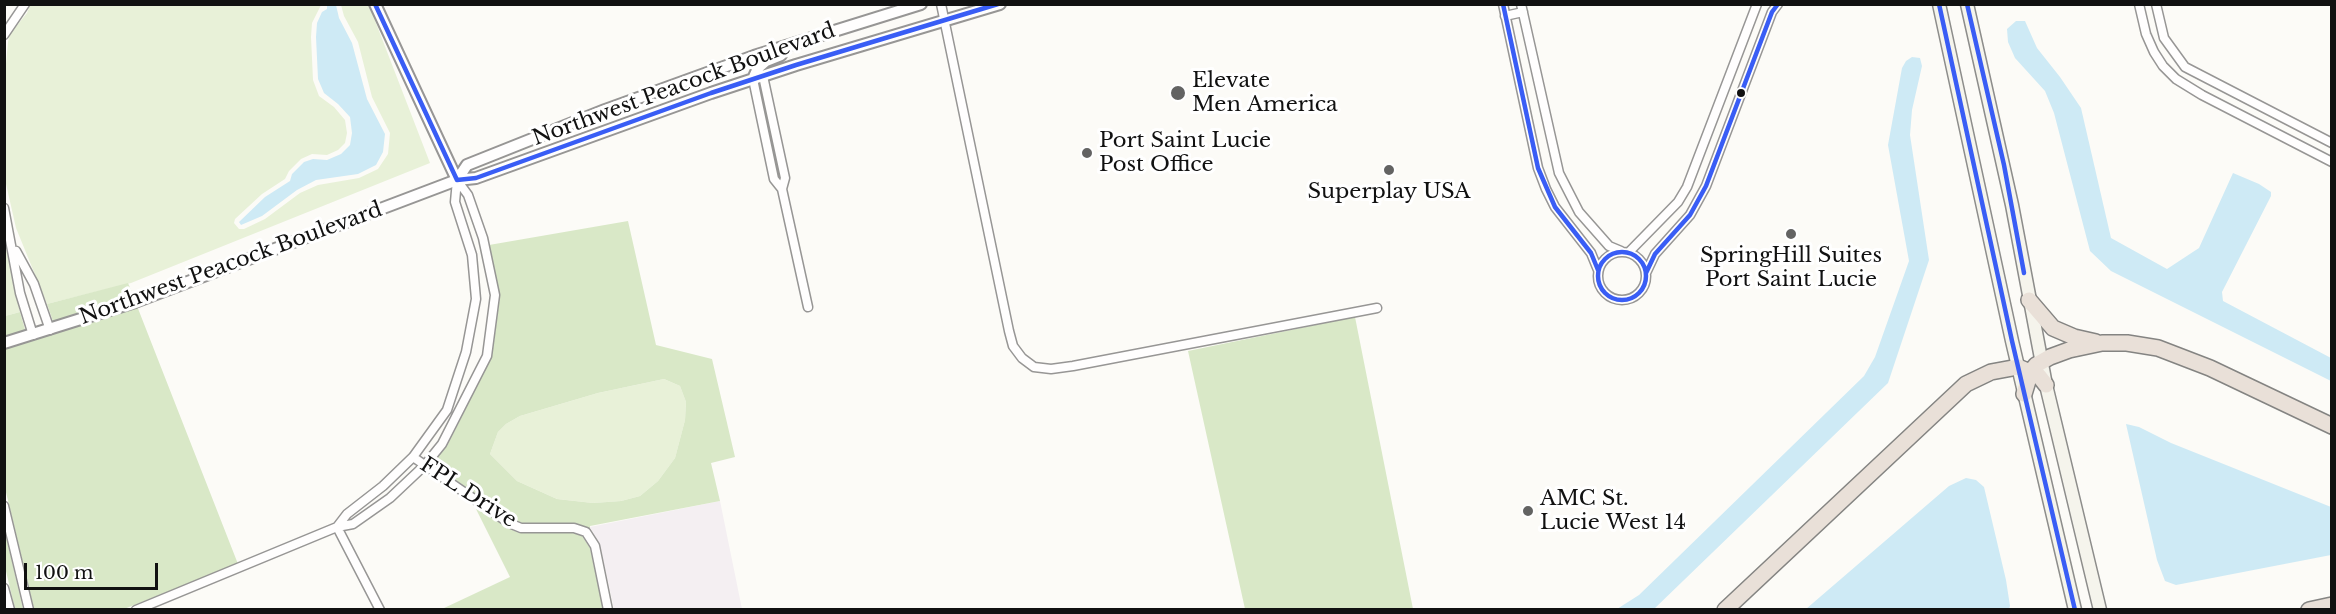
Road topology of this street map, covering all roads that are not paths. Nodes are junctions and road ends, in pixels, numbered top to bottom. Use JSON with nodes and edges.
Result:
{"nodes":[{"id":1,"x":25,"y":4,"type":"edge"},
{"id":2,"x":375,"y":4,"type":"edge"},
{"id":3,"x":921,"y":4,"type":"edge"},
{"id":4,"x":941,"y":4,"type":"edge"},
{"id":5,"x":1000,"y":4,"type":"edge"},
{"id":6,"x":1503,"y":4,"type":"edge"},
{"id":7,"x":1757,"y":4,"type":"edge"},
{"id":8,"x":1778,"y":4,"type":"edge"},
{"id":9,"x":1939,"y":4,"type":"edge"},
{"id":10,"x":1967,"y":4,"type":"edge"},
{"id":11,"x":2139,"y":4,"type":"edge"},
{"id":12,"x":2156,"y":4,"type":"edge"},
{"id":13,"x":1522,"y":8,"type":"edge"},
{"id":14,"x":1505,"y":16,"type":"junction"},
{"id":15,"x":944,"y":20,"type":"junction"},
{"id":16,"x":844,"y":28,"type":"junction"},
{"id":17,"x":4,"y":35,"type":"edge"},
{"id":18,"x":758,"y":77,"type":"junction"},
{"id":19,"x":1716,"y":114,"type":"junction"},
{"id":20,"x":1732,"y":120,"type":"junction"},
{"id":21,"x":2331,"y":143,"type":"edge"},
{"id":22,"x":2331,"y":162,"type":"edge"},
{"id":23,"x":457,"y":180,"type":"junction"},
{"id":24,"x":4,"y":208,"type":"edge"},
{"id":25,"x":13,"y":246,"type":"junction"},
{"id":26,"x":1625,"y":252,"type":"junction"},
{"id":27,"x":1598,"y":270,"type":"junction"},
{"id":28,"x":1646,"y":273,"type":"junction"},
{"id":29,"x":2029,"y":300,"type":"junction"},
{"id":30,"x":807,"y":307,"type":"dead end"},
{"id":31,"x":1377,"y":308,"type":"dead end"},
{"id":32,"x":50,"y":330,"type":"junction"},
{"id":33,"x":33,"y":335,"type":"junction"},
{"id":34,"x":4,"y":343,"type":"edge"},
{"id":35,"x":2102,"y":343,"type":"junction"},
{"id":36,"x":2030,"y":366,"type":"junction"},
{"id":37,"x":2046,"y":385,"type":"joint"},
{"id":38,"x":2024,"y":394,"type":"joint"},
{"id":39,"x":2331,"y":426,"type":"edge"},
{"id":40,"x":413,"y":457,"type":"junction"},
{"id":41,"x":425,"y":465,"type":"junction"},
{"id":42,"x":4,"y":506,"type":"edge"},
{"id":43,"x":337,"y":527,"type":"junction"},
{"id":44,"x":4,"y":588,"type":"edge"},
{"id":45,"x":2331,"y":605,"type":"edge"},
{"id":46,"x":10,"y":609,"type":"edge"},
{"id":47,"x":28,"y":609,"type":"edge"},
{"id":48,"x":136,"y":609,"type":"edge"},
{"id":49,"x":380,"y":609,"type":"edge"},
{"id":50,"x":609,"y":609,"type":"edge"},
{"id":51,"x":1725,"y":609,"type":"edge"},
{"id":52,"x":2075,"y":609,"type":"edge"},
{"id":53,"x":2100,"y":609,"type":"edge"},
{"id":54,"x":2309,"y":609,"type":"edge"}],
"edges":[{"from":1,"to":17,"type":"street"},
{"from":2,"to":23,"type":"street"},
{"from":3,"to":16,"type":"street","name":"Northwest Peacock Boulevard"},
{"from":4,"to":15,"type":"street"},
{"from":5,"to":15,"type":"street","name":"Northwest Peacock Boulevard"},
{"from":6,"to":14,"type":"street"},
{"from":7,"to":19,"type":"street"},
{"from":8,"to":20,"type":"street"},
{"from":9,"to":36,"type":"main road"},
{"from":10,"to":29,"type":"main road"},
{"from":11,"to":22,"type":"street"},
{"from":12,"to":21,"type":"street"},
{"from":13,"to":14,"type":"street"},
{"from":13,"to":26,"type":"street"},
{"from":14,"to":27,"type":"street"},
{"from":15,"to":18,"type":"street","name":"Northwest Peacock Boulevard"},
{"from":15,"to":31,"type":"street"},
{"from":16,"to":18,"type":"street"},
{"from":16,"to":23,"type":"street","name":"Northwest Peacock Boulevard"},
{"from":18,"to":23,"type":"street","name":"Northwest Peacock Boulevard"},
{"from":18,"to":30,"type":"street"},
{"from":19,"to":20,"type":"street"},
{"from":19,"to":26,"type":"street"},
{"from":20,"to":28,"type":"street"},
{"from":23,"to":32,"type":"street","name":"Northwest Peacock Boulevard"},
{"from":23,"to":40,"type":"street"},
{"from":23,"to":41,"type":"street"},
{"from":24,"to":25,"type":"street"},
{"from":25,"to":32,"type":"street"},
{"from":25,"to":33,"type":"street"},
{"from":26,"to":27,"type":"street"},
{"from":26,"to":28,"type":"street"},
{"from":27,"to":28,"type":"street"},
{"from":29,"to":35,"type":"highway"},
{"from":29,"to":36,"type":"main road"},
{"from":32,"to":33,"type":"street","name":"Northwest Peacock Boulevard"},
{"from":33,"to":34,"type":"street","name":"Northwest Peacock Boulevard"},
{"from":35,"to":36,"type":"highway"},
{"from":35,"to":39,"type":"highway"},
{"from":36,"to":37,"type":"highway"},
{"from":36,"to":38,"type":"highway"},
{"from":36,"to":51,"type":"highway"},
{"from":37,"to":53,"type":"main road"},
{"from":38,"to":52,"type":"main road"},
{"from":40,"to":41,"type":"street","name":"FPL Drive"},
{"from":40,"to":43,"type":"street"},
{"from":41,"to":43,"type":"street"},
{"from":41,"to":50,"type":"street","name":"FPL Drive"},
{"from":42,"to":47,"type":"street"},
{"from":43,"to":48,"type":"street"},
{"from":43,"to":49,"type":"street"},
{"from":44,"to":46,"type":"street"},
{"from":45,"to":54,"type":"highway"}]}
